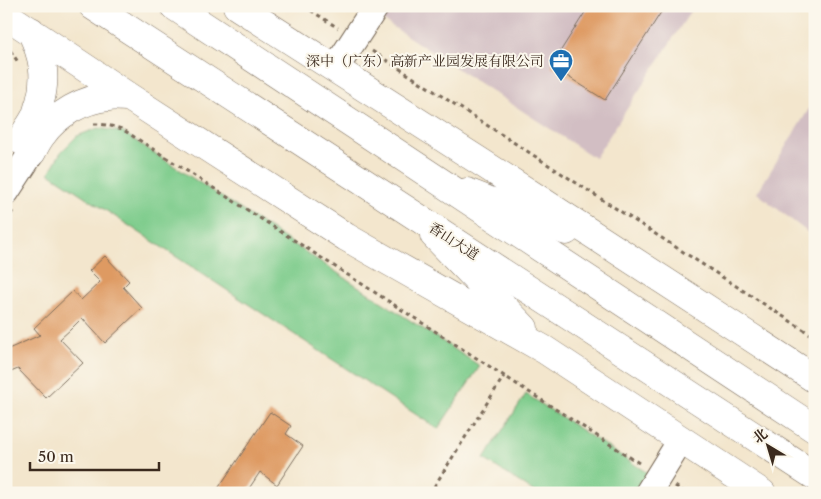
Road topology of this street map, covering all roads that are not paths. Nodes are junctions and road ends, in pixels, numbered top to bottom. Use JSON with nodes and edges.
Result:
{"nodes":[{"id":1,"x":92,"y":6,"type":"edge"},
{"id":2,"x":174,"y":6,"type":"edge"},
{"id":3,"x":238,"y":6,"type":"edge"},
{"id":4,"x":376,"y":6,"type":"edge"},
{"id":5,"x":6,"y":15,"type":"edge"},
{"id":6,"x":31,"y":31,"type":"junction"},
{"id":7,"x":335,"y":69,"type":"junction"},
{"id":8,"x":129,"y":97,"type":"junction"},
{"id":9,"x":19,"y":151,"type":"edge"},
{"id":10,"x":442,"y":183,"type":"junction"},
{"id":11,"x":11,"y":199,"type":"edge"},
{"id":12,"x":418,"y":218,"type":"junction"},
{"id":13,"x":617,"y":250,"type":"junction"},
{"id":14,"x":545,"y":350,"type":"junction"},
{"id":15,"x":815,"y":379,"type":"edge"},
{"id":16,"x":815,"y":429,"type":"edge"},
{"id":17,"x":682,"y":440,"type":"junction"},
{"id":18,"x":815,"y":476,"type":"edge"},
{"id":19,"x":654,"y":484,"type":"edge"},
{"id":20,"x":762,"y":493,"type":"edge"}],
"edges":[{"from":1,"to":12,"type":"main road","name":"香山大道"},
{"from":2,"to":10,"type":"main road"},
{"from":3,"to":7,"type":"main road"},
{"from":4,"to":7,"type":"street"},
{"from":5,"to":6,"type":"main road"},
{"from":6,"to":8,"type":"main road"},
{"from":6,"to":9,"type":"main road"},
{"from":7,"to":13,"type":"main road"},
{"from":8,"to":9,"type":"main road"},
{"from":8,"to":14,"type":"main road"},
{"from":9,"to":11,"type":"street"},
{"from":10,"to":13,"type":"main road"},
{"from":10,"to":16,"type":"main road"},
{"from":12,"to":14,"type":"main road"},
{"from":12,"to":18,"type":"main road","name":"香山大道"},
{"from":13,"to":15,"type":"main road"},
{"from":14,"to":17,"type":"main road"},
{"from":17,"to":19,"type":"street"},
{"from":17,"to":20,"type":"main road"}]}
